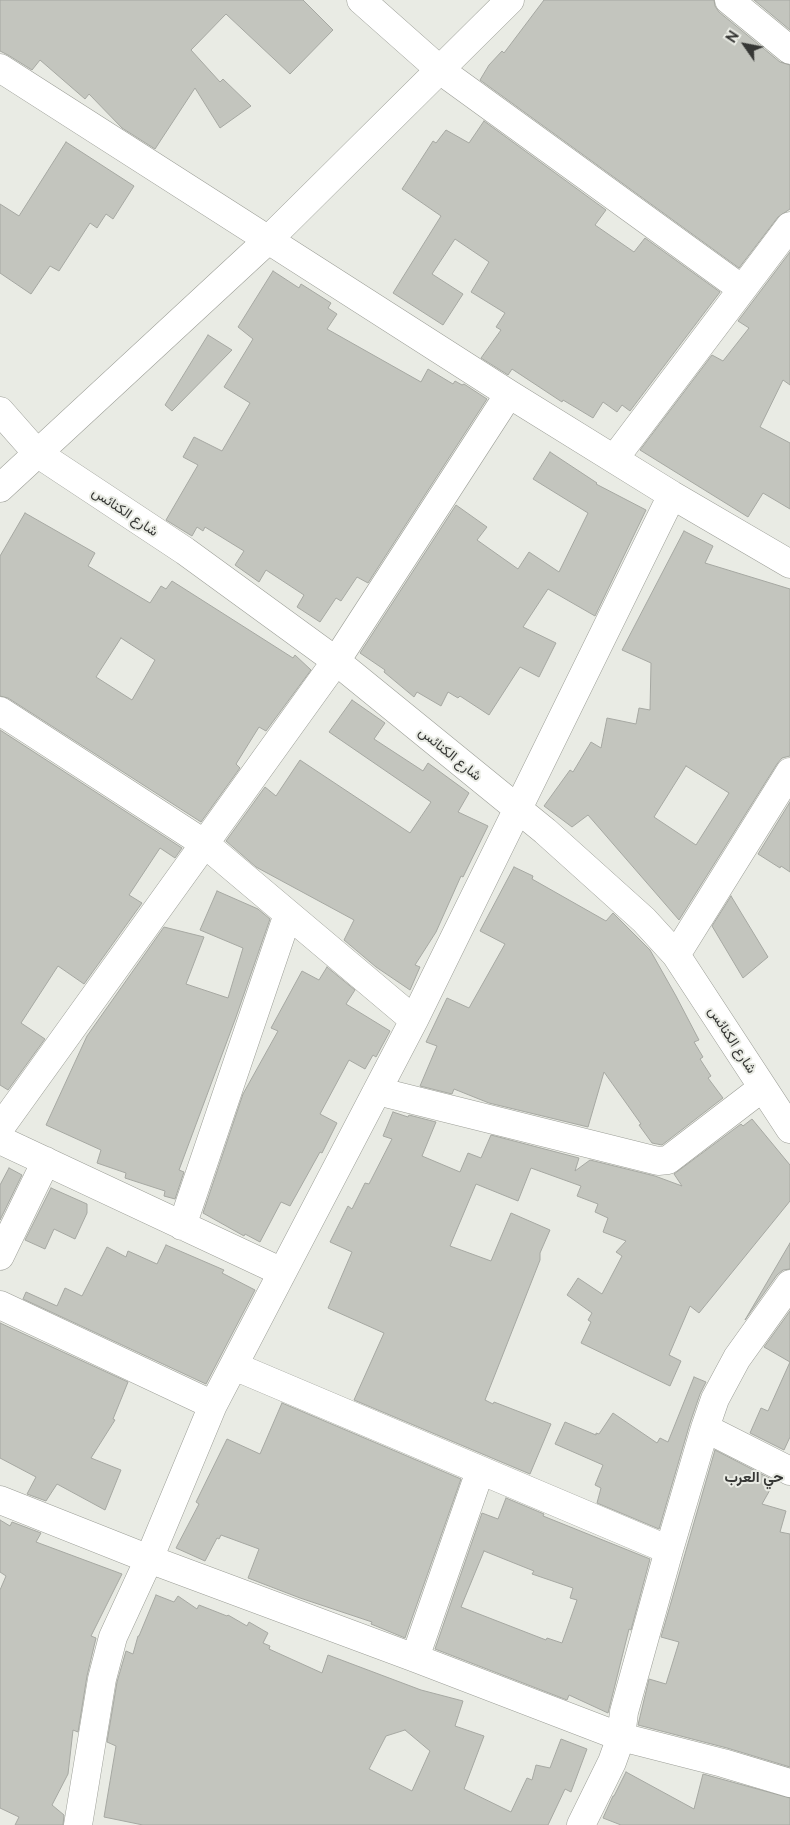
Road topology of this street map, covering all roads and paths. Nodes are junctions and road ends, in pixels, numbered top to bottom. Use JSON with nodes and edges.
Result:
{"nodes":[{"id":1,"x":361,"y":0,"type":"edge"},
{"id":2,"x":510,"y":0,"type":"edge"},
{"id":3,"x":729,"y":0,"type":"edge"},
{"id":4,"x":790,"y":50,"type":"edge"},
{"id":5,"x":0,"y":68,"type":"edge"},
{"id":6,"x":440,"y":70,"type":"junction"},
{"id":7,"x":790,"y":226,"type":"edge"},
{"id":8,"x":268,"y":240,"type":"junction"},
{"id":9,"x":742,"y":289,"type":"junction"},
{"id":10,"x":509,"y":394,"type":"junction"},
{"id":11,"x":0,"y":411,"type":"edge"},
{"id":12,"x":37,"y":453,"type":"junction"},
{"id":13,"x":614,"y":459,"type":"junction"},
{"id":14,"x":0,"y":488,"type":"edge"},
{"id":15,"x":672,"y":495,"type":"junction"},
{"id":16,"x":790,"y":564,"type":"edge"},
{"id":17,"x":336,"y":661,"type":"junction"},
{"id":18,"x":0,"y":710,"type":"edge"},
{"id":19,"x":790,"y":772,"type":"edge"},
{"id":20,"x":518,"y":808,"type":"junction"},
{"id":21,"x":205,"y":844,"type":"junction"},
{"id":22,"x":288,"y":914,"type":"junction"},
{"id":23,"x":676,"y":955,"type":"junction"},
{"id":24,"x":414,"y":1020,"type":"junction"},
{"id":25,"x":762,"y":1088,"type":"junction"},
{"id":26,"x":377,"y":1092,"type":"junction"},
{"id":27,"x":0,"y":1128,"type":"edge"},
{"id":28,"x":790,"y":1129,"type":"edge"},
{"id":29,"x":0,"y":1140,"type":"edge"},
{"id":30,"x":46,"y":1161,"type":"junction"},
{"id":31,"x":182,"y":1226,"type":"junction"},
{"id":32,"x":0,"y":1256,"type":"edge"},
{"id":33,"x":282,"y":1272,"type":"junction"},
{"id":34,"x":790,"y":1284,"type":"edge"},
{"id":35,"x":0,"y":1305,"type":"edge"},
{"id":36,"x":234,"y":1366,"type":"junction"},
{"id":37,"x":213,"y":1405,"type":"junction"},
{"id":38,"x":705,"y":1428,"type":"junction"},
{"id":39,"x":480,"y":1470,"type":"junction"},
{"id":40,"x":790,"y":1471,"type":"edge"},
{"id":41,"x":0,"y":1500,"type":"edge"},
{"id":42,"x":669,"y":1550,"type":"junction"},
{"id":43,"x":149,"y":1559,"type":"junction"},
{"id":44,"x":415,"y":1658,"type":"junction"},
{"id":45,"x":621,"y":1737,"type":"junction"},
{"id":46,"x":790,"y":1783,"type":"edge"},
{"id":47,"x":78,"y":1825,"type":"edge"},
{"id":48,"x":581,"y":1825,"type":"edge"}],
"edges":[{"from":1,"to":6,"type":"street"},
{"from":2,"to":6,"type":"street"},
{"from":3,"to":4,"type":"street"},
{"from":5,"to":8,"type":"street"},
{"from":6,"to":8,"type":"street"},
{"from":6,"to":9,"type":"street"},
{"from":7,"to":9,"type":"street"},
{"from":8,"to":10,"type":"street"},
{"from":8,"to":12,"type":"street"},
{"from":9,"to":13,"type":"street"},
{"from":10,"to":13,"type":"street"},
{"from":10,"to":17,"type":"street"},
{"from":11,"to":12,"type":"street","name":"شارع الكنائس"},
{"from":12,"to":14,"type":"street"},
{"from":12,"to":17,"type":"street","name":"شارع الكنائس"},
{"from":13,"to":15,"type":"street"},
{"from":15,"to":16,"type":"street"},
{"from":15,"to":20,"type":"street"},
{"from":17,"to":20,"type":"street","name":"شارع الكنائس"},
{"from":17,"to":21,"type":"street"},
{"from":18,"to":21,"type":"street"},
{"from":19,"to":23,"type":"street"},
{"from":20,"to":23,"type":"street","name":"شارع الكنائس"},
{"from":20,"to":24,"type":"street"},
{"from":21,"to":22,"type":"street"},
{"from":21,"to":27,"type":"street"},
{"from":22,"to":24,"type":"street"},
{"from":22,"to":31,"type":"street"},
{"from":23,"to":25,"type":"street","name":"شارع الكنائس"},
{"from":24,"to":26,"type":"street"},
{"from":25,"to":26,"type":"street"},
{"from":25,"to":28,"type":"street","name":"شارع الكنائس"},
{"from":26,"to":33,"type":"street"},
{"from":29,"to":30,"type":"street"},
{"from":30,"to":31,"type":"street"},
{"from":30,"to":32,"type":"street"},
{"from":31,"to":33,"type":"street"},
{"from":33,"to":36,"type":"street"},
{"from":34,"to":38,"type":"street"},
{"from":35,"to":37,"type":"street"},
{"from":36,"to":37,"type":"street"},
{"from":36,"to":39,"type":"street"},
{"from":37,"to":43,"type":"street"},
{"from":38,"to":40,"type":"street"},
{"from":38,"to":42,"type":"street"},
{"from":39,"to":42,"type":"street"},
{"from":39,"to":44,"type":"street"},
{"from":41,"to":43,"type":"street"},
{"from":42,"to":45,"type":"street"},
{"from":43,"to":44,"type":"street"},
{"from":43,"to":47,"type":"street"},
{"from":44,"to":45,"type":"street"},
{"from":45,"to":46,"type":"street"},
{"from":45,"to":48,"type":"street"}]}
